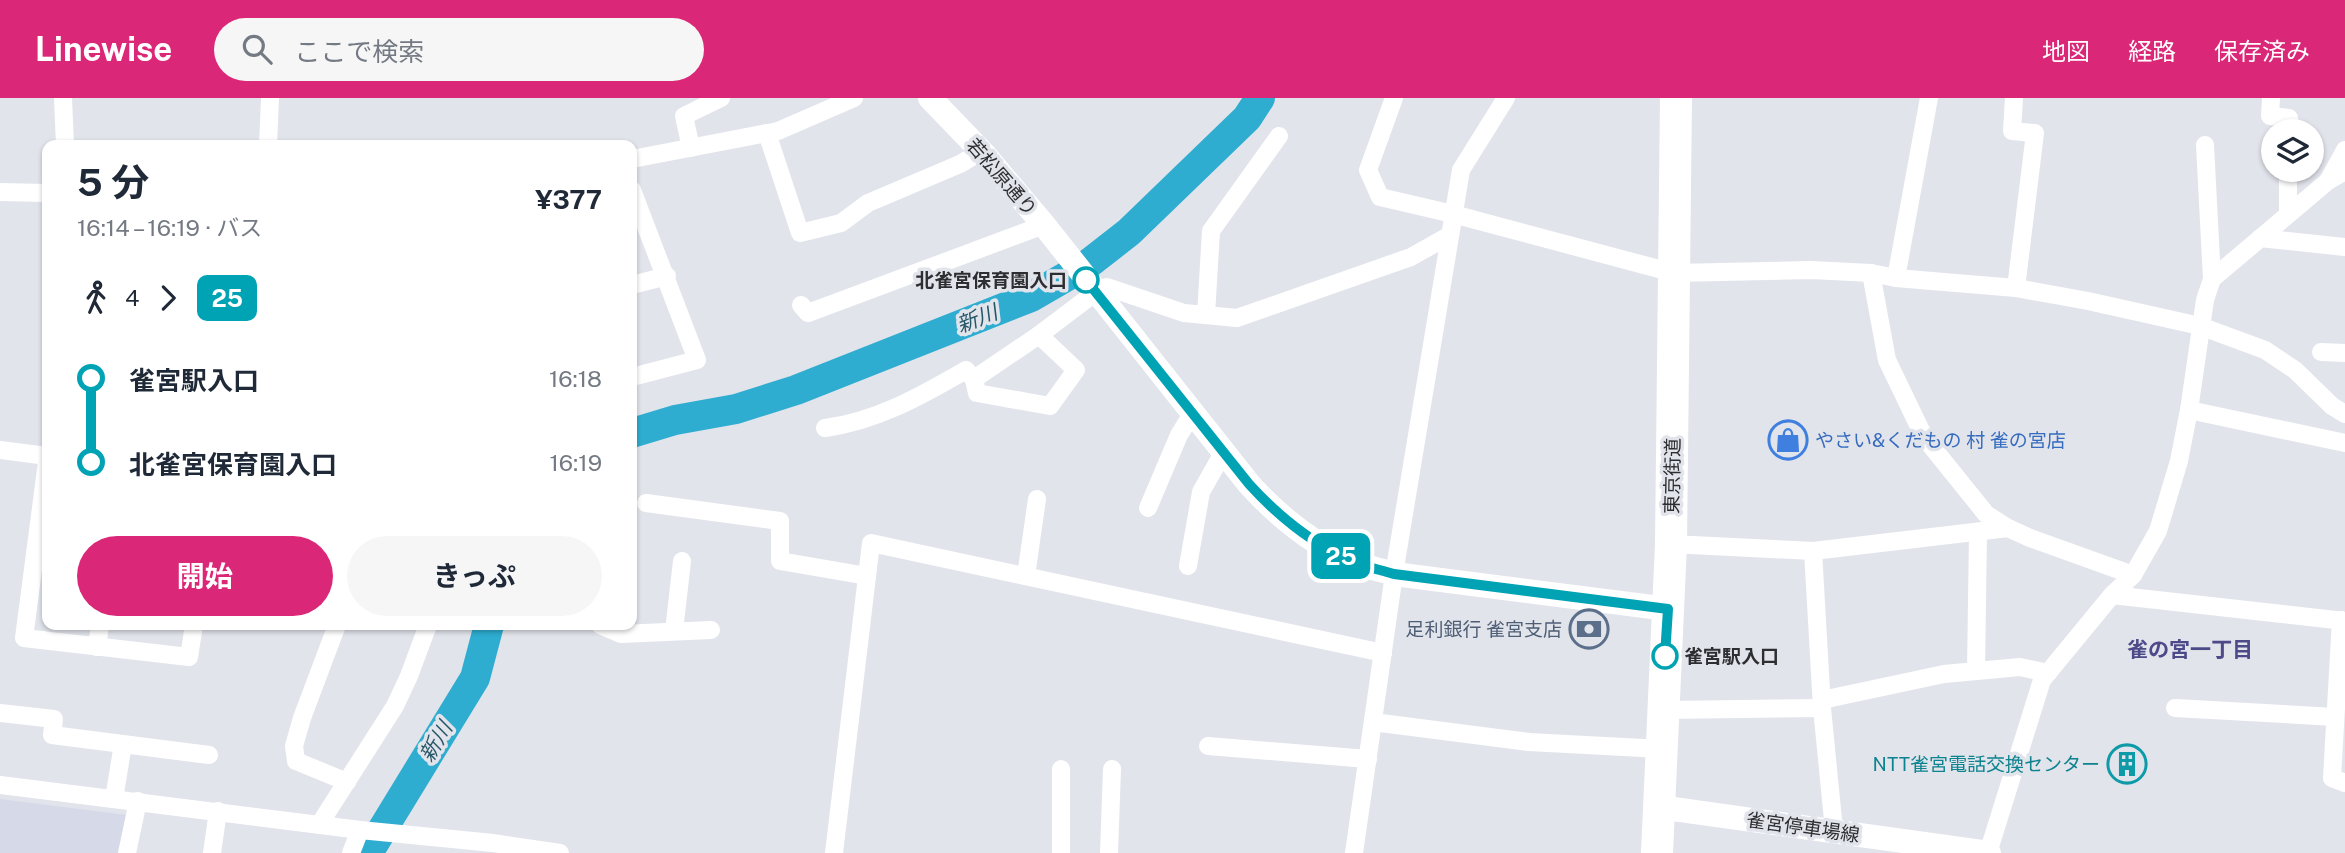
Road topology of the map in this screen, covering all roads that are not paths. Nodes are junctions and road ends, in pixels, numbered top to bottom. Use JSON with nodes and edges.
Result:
{"nodes":[{"id":1,"x":63,"y":98,"type":"edge"},
{"id":2,"x":270,"y":98,"type":"edge"},
{"id":3,"x":721,"y":98,"type":"edge"},
{"id":4,"x":854,"y":98,"type":"edge"},
{"id":5,"x":931,"y":98,"type":"edge"},
{"id":6,"x":1393,"y":98,"type":"edge"},
{"id":7,"x":1506,"y":98,"type":"edge"},
{"id":8,"x":1676,"y":98,"type":"edge"},
{"id":9,"x":1929,"y":98,"type":"edge"},
{"id":10,"x":2014,"y":98,"type":"edge"},
{"id":11,"x":2272,"y":98,"type":"edge"},
{"id":12,"x":2289,"y":119,"type":"edge"},
{"id":13,"x":767,"y":133,"type":"junction"},
{"id":14,"x":1279,"y":136,"type":"dead end"},
{"id":15,"x":65,"y":140,"type":"edge"},
{"id":16,"x":268,"y":140,"type":"edge"},
{"id":17,"x":2205,"y":145,"type":"dead end"},
{"id":18,"x":691,"y":148,"type":"junction"},
{"id":19,"x":2345,"y":150,"type":"edge"},
{"id":20,"x":982,"y":151,"type":"junction"},
{"id":21,"x":637,"y":158,"type":"edge"},
{"id":22,"x":2345,"y":171,"type":"edge"},
{"id":23,"x":2328,"y":181,"type":"junction"},
{"id":24,"x":2288,"y":182,"type":"edge"},
{"id":25,"x":0,"y":192,"type":"edge"},
{"id":26,"x":42,"y":193,"type":"edge"},
{"id":27,"x":637,"y":202,"type":"edge"},
{"id":28,"x":1453,"y":214,"type":"junction"},
{"id":29,"x":2288,"y":214,"type":"junction"},
{"id":30,"x":1044,"y":225,"type":"junction"},
{"id":31,"x":1450,"y":236,"type":"junction"},
{"id":32,"x":2260,"y":238,"type":"junction"},
{"id":33,"x":2345,"y":247,"type":"edge"},
{"id":34,"x":1674,"y":273,"type":"junction"},
{"id":35,"x":1871,"y":273,"type":"junction"},
{"id":36,"x":667,"y":276,"type":"junction"},
{"id":37,"x":1083,"y":276,"type":"junction"},
{"id":38,"x":1896,"y":278,"type":"junction"},
{"id":39,"x":2212,"y":279,"type":"junction"},
{"id":40,"x":637,"y":284,"type":"edge"},
{"id":41,"x":2016,"y":288,"type":"junction"},
{"id":42,"x":801,"y":305,"type":"dead end"},
{"id":43,"x":1206,"y":315,"type":"junction"},
{"id":44,"x":2200,"y":326,"type":"junction"},
{"id":45,"x":1039,"y":335,"type":"junction"},
{"id":46,"x":2321,"y":352,"type":"dead end"},
{"id":47,"x":2345,"y":353,"type":"edge"},
{"id":48,"x":637,"y":376,"type":"edge"},
{"id":49,"x":974,"y":379,"type":"junction"},
{"id":50,"x":2189,"y":411,"type":"junction"},
{"id":51,"x":1192,"y":414,"type":"junction"},
{"id":52,"x":2345,"y":414,"type":"edge"},
{"id":53,"x":825,"y":428,"type":"dead end"},
{"id":54,"x":2345,"y":443,"type":"edge"},
{"id":55,"x":0,"y":450,"type":"edge"},
{"id":56,"x":1223,"y":453,"type":"junction"},
{"id":57,"x":42,"y":455,"type":"edge"},
{"id":58,"x":1037,"y":499,"type":"dead end"},
{"id":59,"x":42,"y":500,"type":"edge"},
{"id":60,"x":646,"y":503,"type":"dead end"},
{"id":61,"x":1148,"y":508,"type":"dead end"},
{"id":62,"x":2008,"y":528,"type":"junction"},
{"id":63,"x":1978,"y":531,"type":"junction"},
{"id":64,"x":1671,"y":544,"type":"junction"},
{"id":65,"x":1813,"y":551,"type":"junction"},
{"id":66,"x":682,"y":561,"type":"dead end"},
{"id":67,"x":1188,"y":566,"type":"dead end"},
{"id":68,"x":1394,"y":574,"type":"junction"},
{"id":69,"x":2133,"y":575,"type":"junction"},
{"id":70,"x":867,"y":576,"type":"junction"},
{"id":71,"x":1026,"y":576,"type":"junction"},
{"id":72,"x":2112,"y":595,"type":"junction"},
{"id":73,"x":1668,"y":609,"type":"junction"},
{"id":74,"x":2343,"y":620,"type":"edge"},
{"id":75,"x":711,"y":629,"type":"dead end"},
{"id":76,"x":99,"y":630,"type":"edge"},
{"id":77,"x":193,"y":630,"type":"edge"},
{"id":78,"x":335,"y":630,"type":"edge"},
{"id":79,"x":426,"y":630,"type":"edge"},
{"id":80,"x":612,"y":630,"type":"edge"},
{"id":81,"x":674,"y":631,"type":"junction"},
{"id":82,"x":97,"y":647,"type":"junction"},
{"id":83,"x":1383,"y":653,"type":"junction"},
{"id":84,"x":1976,"y":671,"type":"junction"},
{"id":85,"x":2048,"y":673,"type":"junction"},
{"id":86,"x":1822,"y":704,"type":"junction"},
{"id":87,"x":2175,"y":708,"type":"dead end"},
{"id":88,"x":1662,"y":710,"type":"junction"},
{"id":89,"x":0,"y":713,"type":"edge"},
{"id":90,"x":2336,"y":717,"type":"junction"},
{"id":91,"x":1373,"y":722,"type":"junction"},
{"id":92,"x":123,"y":744,"type":"junction"},
{"id":93,"x":1208,"y":746,"type":"dead end"},
{"id":94,"x":1662,"y":749,"type":"junction"},
{"id":95,"x":209,"y":755,"type":"dead end"},
{"id":96,"x":1368,"y":758,"type":"junction"},
{"id":97,"x":1060,"y":769,"type":"dead end"},
{"id":98,"x":1112,"y":769,"type":"dead end"},
{"id":99,"x":347,"y":782,"type":"junction"},
{"id":100,"x":2345,"y":783,"type":"edge"},
{"id":101,"x":0,"y":785,"type":"edge"},
{"id":102,"x":114,"y":799,"type":"junction"},
{"id":103,"x":138,"y":801,"type":"junction"},
{"id":104,"x":1659,"y":807,"type":"junction"},
{"id":105,"x":218,"y":811,"type":"junction"},
{"id":106,"x":319,"y":825,"type":"junction"},
{"id":107,"x":366,"y":831,"type":"junction"},
{"id":108,"x":1834,"y":831,"type":"junction"},
{"id":109,"x":533,"y":851,"type":"edge"},
{"id":110,"x":127,"y":853,"type":"edge"},
{"id":111,"x":212,"y":853,"type":"edge"},
{"id":112,"x":351,"y":853,"type":"edge"},
{"id":113,"x":560,"y":853,"type":"edge"},
{"id":114,"x":834,"y":853,"type":"edge"},
{"id":115,"x":1061,"y":853,"type":"edge"},
{"id":116,"x":1110,"y":853,"type":"edge"},
{"id":117,"x":1354,"y":853,"type":"edge"},
{"id":118,"x":1657,"y":853,"type":"edge"},
{"id":119,"x":1988,"y":853,"type":"edge"}],
"edges":[{"from":1,"to":15,"type":"street"},
{"from":2,"to":16,"type":"street"},
{"from":3,"to":18,"type":"street"},
{"from":4,"to":13,"type":"street"},
{"from":5,"to":20,"type":"street","name":"若松原通り"},
{"from":6,"to":28,"type":"street"},
{"from":7,"to":28,"type":"street"},
{"from":8,"to":34,"type":"highway","name":"東京街道"},
{"from":9,"to":38,"type":"street"},
{"from":10,"to":41,"type":"street"},
{"from":11,"to":12,"type":"street"},
{"from":13,"to":18,"type":"street"},
{"from":13,"to":20,"type":"street"},
{"from":14,"to":43,"type":"street"},
{"from":17,"to":39,"type":"street"},
{"from":18,"to":21,"type":"street"},
{"from":19,"to":23,"type":"street"},
{"from":20,"to":30,"type":"street","name":"若松原通り"},
{"from":22,"to":23,"type":"street"},
{"from":23,"to":29,"type":"street"},
{"from":24,"to":29,"type":"street"},
{"from":25,"to":26,"type":"street"},
{"from":27,"to":36,"type":"street"},
{"from":28,"to":31,"type":"street"},
{"from":28,"to":34,"type":"street"},
{"from":29,"to":32,"type":"street"},
{"from":30,"to":37,"type":"street","name":"若松原通り"},
{"from":30,"to":42,"type":"street"},
{"from":31,"to":43,"type":"street"},
{"from":31,"to":68,"type":"street"},
{"from":32,"to":33,"type":"street"},
{"from":32,"to":39,"type":"street"},
{"from":34,"to":35,"type":"street"},
{"from":34,"to":64,"type":"highway","name":"東京街道"},
{"from":35,"to":38,"type":"street"},
{"from":35,"to":62,"type":"street"},
{"from":36,"to":40,"type":"street"},
{"from":36,"to":48,"type":"street"},
{"from":37,"to":43,"type":"street"},
{"from":37,"to":45,"type":"street"},
{"from":37,"to":51,"type":"street","name":"若松原通り"},
{"from":38,"to":41,"type":"street"},
{"from":39,"to":44,"type":"street"},
{"from":41,"to":44,"type":"street"},
{"from":44,"to":50,"type":"street"},
{"from":44,"to":52,"type":"street"},
{"from":45,"to":49,"type":"street"},
{"from":45,"to":49,"type":"street"},
{"from":46,"to":47,"type":"street"},
{"from":49,"to":53,"type":"street"},
{"from":50,"to":54,"type":"street"},
{"from":50,"to":69,"type":"street"},
{"from":51,"to":56,"type":"street","name":"若松原通り"},
{"from":51,"to":61,"type":"street"},
{"from":55,"to":57,"type":"street"},
{"from":56,"to":67,"type":"street"},
{"from":56,"to":68,"type":"street","name":"若松原通り"},
{"from":58,"to":71,"type":"street"},
{"from":59,"to":82,"type":"street"},
{"from":60,"to":70,"type":"street"},
{"from":62,"to":63,"type":"street"},
{"from":62,"to":69,"type":"street"},
{"from":63,"to":65,"type":"street"},
{"from":63,"to":84,"type":"street"},
{"from":64,"to":65,"type":"street"},
{"from":64,"to":73,"type":"highway","name":"東京街道"},
{"from":65,"to":86,"type":"street"},
{"from":66,"to":81,"type":"street"},
{"from":68,"to":73,"type":"street","name":"若松原通り"},
{"from":68,"to":83,"type":"street"},
{"from":69,"to":72,"type":"street"},
{"from":70,"to":71,"type":"street"},
{"from":70,"to":114,"type":"street"},
{"from":71,"to":83,"type":"street"},
{"from":72,"to":74,"type":"street"},
{"from":72,"to":85,"type":"street"},
{"from":73,"to":88,"type":"highway","name":"東京街道"},
{"from":74,"to":90,"type":"street"},
{"from":75,"to":81,"type":"street"},
{"from":76,"to":82,"type":"street"},
{"from":77,"to":82,"type":"street"},
{"from":78,"to":99,"type":"street"},
{"from":79,"to":99,"type":"street"},
{"from":80,"to":81,"type":"street"},
{"from":83,"to":91,"type":"street"},
{"from":84,"to":85,"type":"street"},
{"from":84,"to":86,"type":"street"},
{"from":85,"to":119,"type":"street"},
{"from":86,"to":88,"type":"street"},
{"from":86,"to":108,"type":"street"},
{"from":87,"to":90,"type":"street"},
{"from":88,"to":94,"type":"highway","name":"東京街道"},
{"from":89,"to":92,"type":"street"},
{"from":90,"to":100,"type":"street"},
{"from":91,"to":94,"type":"street"},
{"from":91,"to":96,"type":"street"},
{"from":92,"to":95,"type":"street"},
{"from":92,"to":102,"type":"street"},
{"from":93,"to":96,"type":"street"},
{"from":94,"to":104,"type":"highway","name":"東京街道"},
{"from":96,"to":117,"type":"street"},
{"from":97,"to":115,"type":"street"},
{"from":98,"to":116,"type":"street"},
{"from":99,"to":106,"type":"street"},
{"from":101,"to":102,"type":"street"},
{"from":102,"to":103,"type":"street"},
{"from":103,"to":105,"type":"street"},
{"from":103,"to":110,"type":"street"},
{"from":104,"to":108,"type":"street","name":"雀宮停車場線"},
{"from":104,"to":118,"type":"highway","name":"東京街道"},
{"from":105,"to":106,"type":"street"},
{"from":105,"to":111,"type":"street"},
{"from":106,"to":107,"type":"street"},
{"from":107,"to":109,"type":"street"},
{"from":107,"to":112,"type":"street"},
{"from":108,"to":119,"type":"street","name":"雀宮停車場線"},
{"from":109,"to":113,"type":"street"}]}
